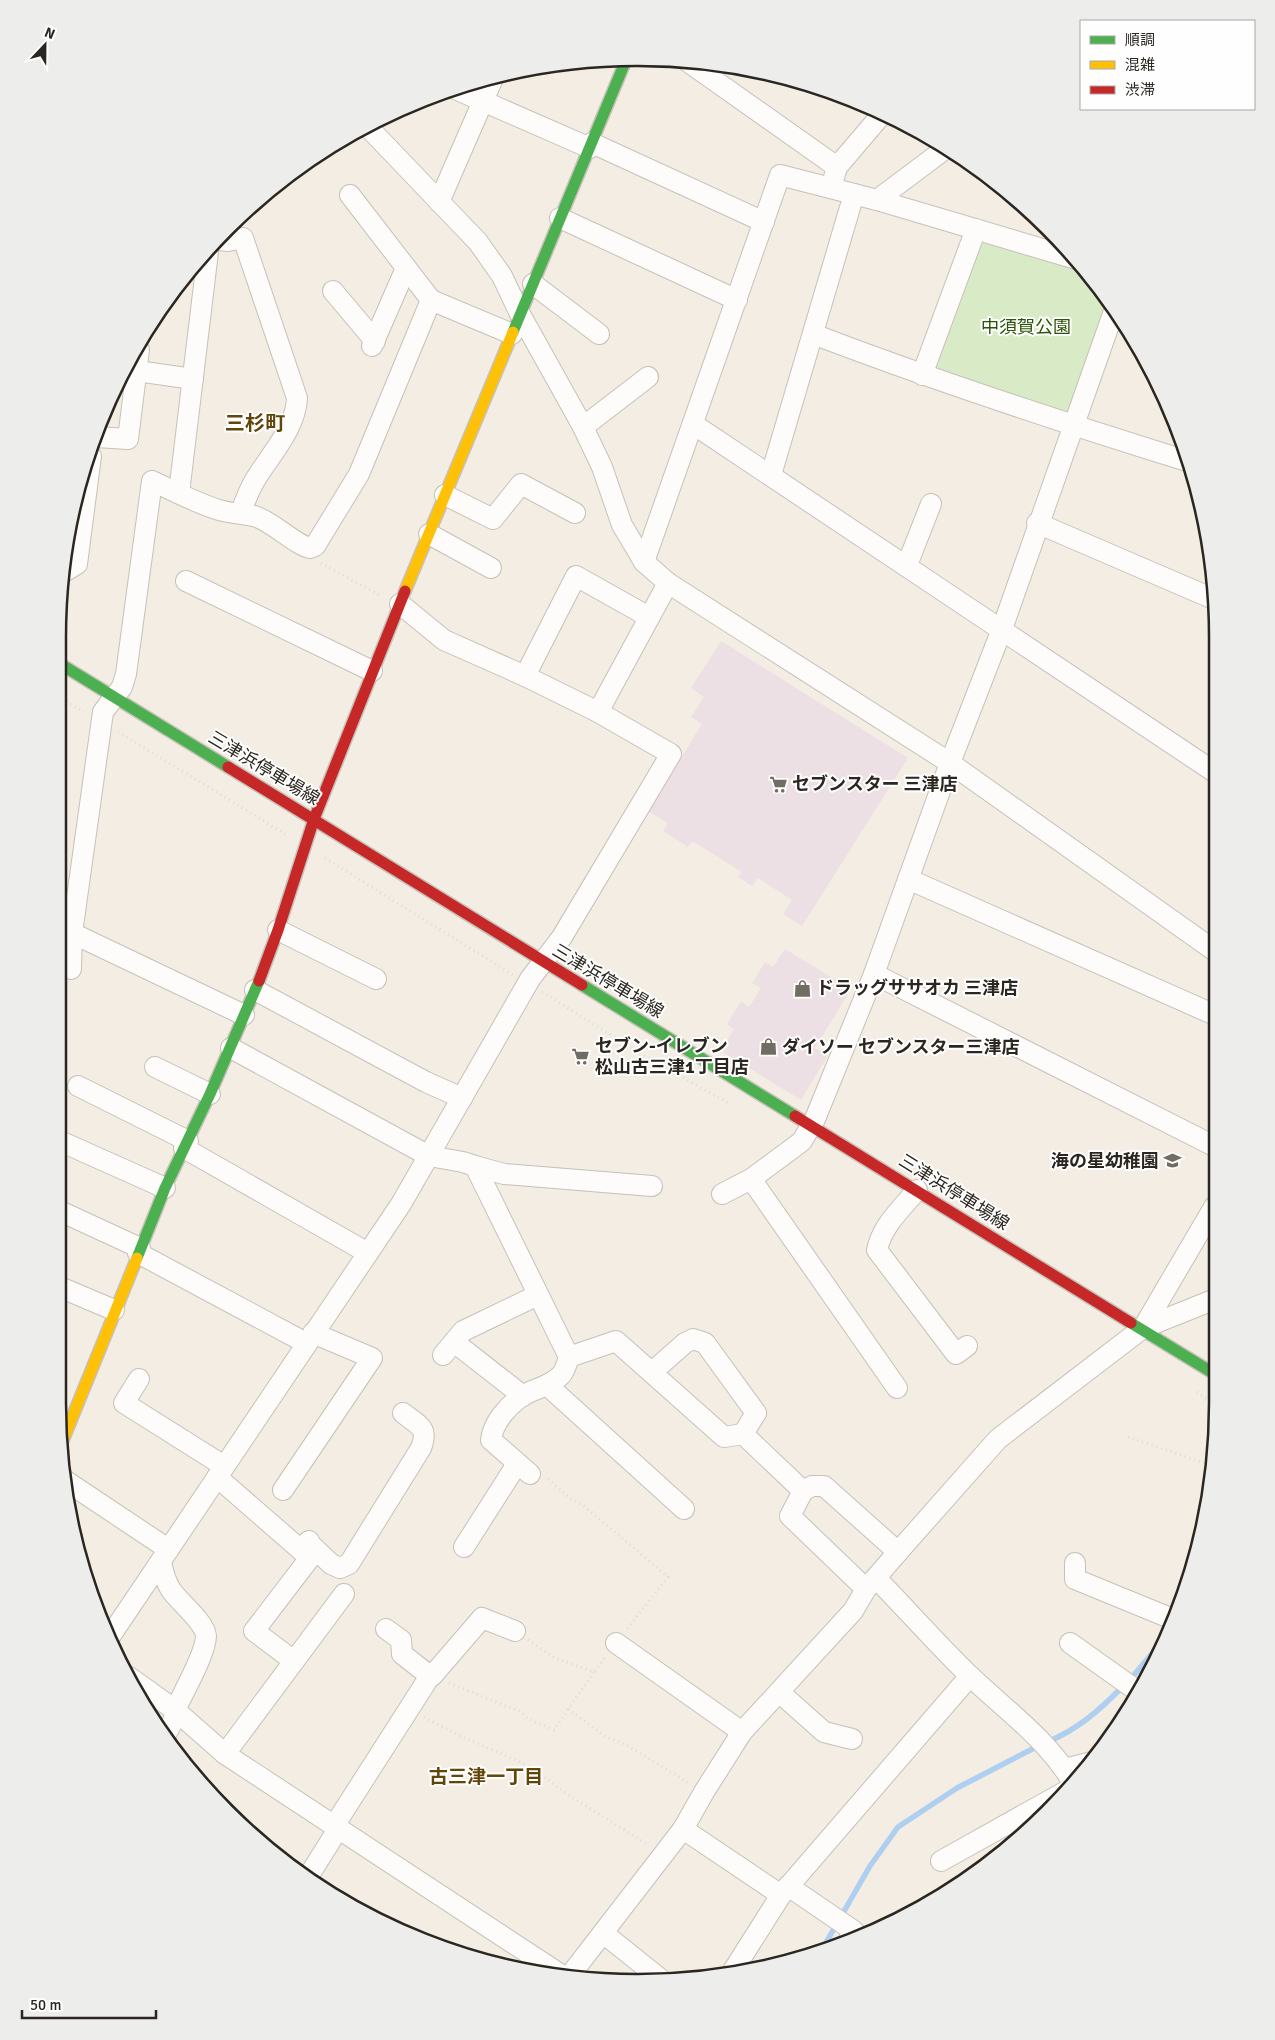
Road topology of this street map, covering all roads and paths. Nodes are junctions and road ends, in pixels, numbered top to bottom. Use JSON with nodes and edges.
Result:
{"nodes":[{"id":1,"x":623,"y":66,"type":"edge"},
{"id":2,"x":700,"y":70,"type":"edge"},
{"id":3,"x":489,"y":86,"type":"edge"},
{"id":4,"x":466,"y":93,"type":"edge"},
{"id":5,"x":483,"y":101,"type":"junction"},
{"id":6,"x":877,"y":119,"type":"edge"},
{"id":7,"x":374,"y":131,"type":"edge"},
{"id":8,"x":590,"y":146,"type":"junction"},
{"id":9,"x":939,"y":153,"type":"edge"},
{"id":10,"x":837,"y":167,"type":"junction"},
{"id":11,"x":831,"y":188,"type":"junction"},
{"id":12,"x":854,"y":194,"type":"junction"},
{"id":13,"x":350,"y":195,"type":"dead end"},
{"id":14,"x":877,"y":200,"type":"junction"},
{"id":15,"x":439,"y":202,"type":"junction"},
{"id":16,"x":560,"y":218,"type":"junction"},
{"id":17,"x":764,"y":222,"type":"junction"},
{"id":18,"x":976,"y":229,"type":"junction"},
{"id":19,"x":227,"y":241,"type":"edge"},
{"id":20,"x":1061,"y":254,"type":"edge"},
{"id":21,"x":207,"y":262,"type":"edge"},
{"id":22,"x":406,"y":268,"type":"junction"},
{"id":23,"x":533,"y":284,"type":"junction"},
{"id":24,"x":332,"y":292,"type":"dead end"},
{"id":25,"x":431,"y":300,"type":"junction"},
{"id":26,"x":737,"y":300,"type":"junction"},
{"id":27,"x":520,"y":314,"type":"junction"},
{"id":28,"x":1111,"y":319,"type":"edge"},
{"id":29,"x":512,"y":334,"type":"junction"},
{"id":30,"x":599,"y":334,"type":"dead end"},
{"id":31,"x":813,"y":334,"type":"junction"},
{"id":32,"x":138,"y":361,"type":"edge"},
{"id":33,"x":137,"y":371,"type":"junction"},
{"id":34,"x":922,"y":375,"type":"junction"},
{"id":35,"x":648,"y":377,"type":"dead end"},
{"id":36,"x":193,"y":379,"type":"junction"},
{"id":37,"x":693,"y":424,"type":"junction"},
{"id":38,"x":1074,"y":426,"type":"junction"},
{"id":39,"x":584,"y":427,"type":"junction"},
{"id":40,"x":103,"y":437,"type":"edge"},
{"id":41,"x":1179,"y":459,"type":"edge"},
{"id":42,"x":771,"y":475,"type":"junction"},
{"id":43,"x":87,"y":487,"type":"edge"},
{"id":44,"x":179,"y":493,"type":"junction"},
{"id":45,"x":445,"y":495,"type":"junction"},
{"id":46,"x":931,"y":504,"type":"dead end"},
{"id":47,"x":241,"y":512,"type":"junction"},
{"id":48,"x":574,"y":513,"type":"dead end"},
{"id":49,"x":1038,"y":523,"type":"junction"},
{"id":50,"x":429,"y":534,"type":"junction"},
{"id":51,"x":310,"y":548,"type":"junction"},
{"id":52,"x":644,"y":562,"type":"junction"},
{"id":53,"x":907,"y":565,"type":"junction"},
{"id":54,"x":70,"y":568,"type":"edge"},
{"id":55,"x":491,"y":568,"type":"dead end"},
{"id":56,"x":186,"y":581,"type":"dead end"},
{"id":57,"x":668,"y":582,"type":"junction"},
{"id":58,"x":1208,"y":596,"type":"edge"},
{"id":59,"x":400,"y":604,"type":"junction"},
{"id":60,"x":649,"y":617,"type":"junction"},
{"id":61,"x":1002,"y":629,"type":"junction"},
{"id":62,"x":66,"y":668,"type":"edge"},
{"id":63,"x":372,"y":671,"type":"junction"},
{"id":64,"x":526,"y":676,"type":"junction"},
{"id":65,"x":114,"y":698,"type":"junction"},
{"id":66,"x":66,"y":701,"type":"edge"},
{"id":67,"x":598,"y":712,"type":"junction"},
{"id":68,"x":102,"y":722,"type":"junction"},
{"id":69,"x":950,"y":763,"type":"junction"},
{"id":70,"x":1209,"y":768,"type":"edge"},
{"id":71,"x":314,"y":819,"type":"junction"},
{"id":72,"x":305,"y":846,"type":"junction"},
{"id":73,"x":908,"y":879,"type":"junction"},
{"id":74,"x":278,"y":930,"type":"junction"},
{"id":75,"x":72,"y":934,"type":"junction"},
{"id":76,"x":1209,"y":948,"type":"edge"},
{"id":77,"x":543,"y":963,"type":"junction"},
{"id":78,"x":71,"y":969,"type":"dead end"},
{"id":79,"x":874,"y":974,"type":"junction"},
{"id":80,"x":376,"y":979,"type":"dead end"},
{"id":81,"x":527,"y":983,"type":"junction"},
{"id":82,"x":255,"y":990,"type":"junction"},
{"id":83,"x":1209,"y":1013,"type":"edge"},
{"id":84,"x":244,"y":1015,"type":"junction"},
{"id":85,"x":231,"y":1048,"type":"junction"},
{"id":86,"x":155,"y":1067,"type":"dead end"},
{"id":87,"x":78,"y":1086,"type":"dead end"},
{"id":88,"x":210,"y":1094,"type":"junction"},
{"id":89,"x":462,"y":1098,"type":"junction"},
{"id":90,"x":736,"y":1108,"type":"dead end"},
{"id":91,"x":812,"y":1126,"type":"junction"},
{"id":92,"x":1209,"y":1143,"type":"edge"},
{"id":93,"x":66,"y":1144,"type":"edge"},
{"id":94,"x":186,"y":1145,"type":"junction"},
{"id":95,"x":429,"y":1156,"type":"junction"},
{"id":96,"x":475,"y":1166,"type":"junction"},
{"id":97,"x":751,"y":1179,"type":"junction"},
{"id":98,"x":652,"y":1186,"type":"dead end"},
{"id":99,"x":165,"y":1188,"type":"junction"},
{"id":100,"x":917,"y":1190,"type":"junction"},
{"id":101,"x":722,"y":1194,"type":"dead end"},
{"id":102,"x":66,"y":1214,"type":"edge"},
{"id":103,"x":1209,"y":1216,"type":"edge"},
{"id":104,"x":139,"y":1250,"type":"junction"},
{"id":105,"x":368,"y":1253,"type":"junction"},
{"id":106,"x":66,"y":1290,"type":"edge"},
{"id":107,"x":538,"y":1295,"type":"junction"},
{"id":108,"x":1209,"y":1302,"type":"edge"},
{"id":109,"x":114,"y":1310,"type":"junction"},
{"id":110,"x":1143,"y":1328,"type":"junction"},
{"id":111,"x":310,"y":1338,"type":"junction"},
{"id":112,"x":968,"y":1346,"type":"dead end"},
{"id":113,"x":569,"y":1357,"type":"junction"},
{"id":114,"x":1209,"y":1370,"type":"edge"},
{"id":115,"x":652,"y":1372,"type":"junction"},
{"id":116,"x":139,"y":1379,"type":"dead end"},
{"id":117,"x":548,"y":1386,"type":"junction"},
{"id":118,"x":897,"y":1388,"type":"dead end"},
{"id":119,"x":1197,"y":1392,"type":"dead end"},
{"id":120,"x":523,"y":1396,"type":"junction"},
{"id":121,"x":1209,"y":1400,"type":"edge"},
{"id":122,"x":403,"y":1413,"type":"dead end"},
{"id":123,"x":67,"y":1428,"type":"edge"},
{"id":124,"x":743,"y":1434,"type":"junction"},
{"id":125,"x":1128,"y":1437,"type":"dead end"},
{"id":126,"x":1205,"y":1463,"type":"edge"},
{"id":127,"x":524,"y":1469,"type":"junction"},
{"id":128,"x":221,"y":1472,"type":"junction"},
{"id":129,"x":72,"y":1486,"type":"edge"},
{"id":130,"x":282,"y":1490,"type":"dead end"},
{"id":131,"x":803,"y":1491,"type":"junction"},
{"id":132,"x":684,"y":1509,"type":"dead end"},
{"id":133,"x":475,"y":1541,"type":"dead end"},
{"id":134,"x":308,"y":1542,"type":"junction"},
{"id":135,"x":898,"y":1552,"type":"junction"},
{"id":136,"x":164,"y":1555,"type":"junction"},
{"id":137,"x":1074,"y":1564,"type":"dead end"},
{"id":138,"x":871,"y":1584,"type":"junction"},
{"id":139,"x":344,"y":1594,"type":"dead end"},
{"id":140,"x":1167,"y":1617,"type":"edge"},
{"id":141,"x":386,"y":1629,"type":"dead end"},
{"id":142,"x":114,"y":1630,"type":"edge"},
{"id":143,"x":515,"y":1632,"type":"joint"},
{"id":144,"x":616,"y":1643,"type":"junction"},
{"id":145,"x":1070,"y":1643,"type":"dead end"},
{"id":146,"x":294,"y":1661,"type":"junction"},
{"id":147,"x":594,"y":1672,"type":"junction"},
{"id":148,"x":431,"y":1676,"type":"junction"},
{"id":149,"x":970,"y":1676,"type":"junction"},
{"id":150,"x":142,"y":1686,"type":"edge"},
{"id":151,"x":1132,"y":1687,"type":"edge"},
{"id":152,"x":779,"y":1692,"type":"junction"},
{"id":153,"x":408,"y":1709,"type":"junction"},
{"id":154,"x":568,"y":1709,"type":"junction"},
{"id":155,"x":175,"y":1710,"type":"junction"},
{"id":156,"x":169,"y":1728,"type":"edge"},
{"id":157,"x":742,"y":1732,"type":"junction"},
{"id":158,"x":852,"y":1739,"type":"dead end"},
{"id":159,"x":225,"y":1754,"type":"junction"},
{"id":160,"x":1069,"y":1776,"type":"edge"},
{"id":161,"x":704,"y":1792,"type":"junction"},
{"id":162,"x":1043,"y":1804,"type":"edge"},
{"id":163,"x":336,"y":1828,"type":"junction"},
{"id":164,"x":683,"y":1829,"type":"junction"},
{"id":165,"x":664,"y":1855,"type":"junction"},
{"id":166,"x":941,"y":1861,"type":"dead end"},
{"id":167,"x":311,"y":1871,"type":"edge"},
{"id":168,"x":784,"y":1890,"type":"junction"},
{"id":169,"x":854,"y":1931,"type":"edge"},
{"id":170,"x":603,"y":1933,"type":"junction"},
{"id":171,"x":737,"y":1965,"type":"edge"},
{"id":172,"x":550,"y":1967,"type":"edge"},
{"id":173,"x":573,"y":1970,"type":"edge"},
{"id":174,"x":654,"y":1974,"type":"edge"}],
"edges":[{"from":1,"to":8,"type":"street"},
{"from":2,"to":10,"type":"street"},
{"from":3,"to":5,"type":"street"},
{"from":4,"to":5,"type":"street"},
{"from":5,"to":8,"type":"street"},
{"from":5,"to":15,"type":"street"},
{"from":6,"to":10,"type":"street"},
{"from":7,"to":15,"type":"street"},
{"from":8,"to":16,"type":"street"},
{"from":8,"to":17,"type":"street"},
{"from":9,"to":14,"type":"street"},
{"from":10,"to":11,"type":"street"},
{"from":11,"to":12,"type":"street"},
{"from":11,"to":17,"type":"street"},
{"from":12,"to":14,"type":"street"},
{"from":12,"to":31,"type":"street"},
{"from":13,"to":22,"type":"street"},
{"from":14,"to":18,"type":"street"},
{"from":15,"to":27,"type":"street"},
{"from":16,"to":23,"type":"street"},
{"from":16,"to":26,"type":"street"},
{"from":17,"to":26,"type":"street"},
{"from":18,"to":20,"type":"street"},
{"from":18,"to":34,"type":"street"},
{"from":19,"to":47,"type":"street"},
{"from":21,"to":36,"type":"street"},
{"from":22,"to":24,"type":"street"},
{"from":22,"to":25,"type":"street"},
{"from":23,"to":27,"type":"street"},
{"from":23,"to":30,"type":"street"},
{"from":25,"to":29,"type":"street"},
{"from":25,"to":51,"type":"street"},
{"from":26,"to":37,"type":"street"},
{"from":27,"to":29,"type":"street"},
{"from":27,"to":39,"type":"street"},
{"from":28,"to":38,"type":"street"},
{"from":29,"to":45,"type":"street"},
{"from":31,"to":34,"type":"street"},
{"from":31,"to":42,"type":"street"},
{"from":32,"to":33,"type":"street"},
{"from":33,"to":36,"type":"street"},
{"from":33,"to":40,"type":"street"},
{"from":34,"to":38,"type":"street"},
{"from":35,"to":39,"type":"street"},
{"from":36,"to":44,"type":"street"},
{"from":37,"to":42,"type":"street"},
{"from":37,"to":52,"type":"street"},
{"from":38,"to":41,"type":"street"},
{"from":38,"to":49,"type":"street"},
{"from":39,"to":52,"type":"street"},
{"from":42,"to":53,"type":"street"},
{"from":43,"to":54,"type":"street"},
{"from":44,"to":47,"type":"street"},
{"from":44,"to":65,"type":"street"},
{"from":45,"to":48,"type":"street"},
{"from":45,"to":50,"type":"street"},
{"from":46,"to":53,"type":"street"},
{"from":47,"to":51,"type":"street"},
{"from":49,"to":58,"type":"street"},
{"from":49,"to":61,"type":"street"},
{"from":50,"to":55,"type":"street"},
{"from":50,"to":59,"type":"street"},
{"from":51,"to":59,"type":"path"},
{"from":52,"to":57,"type":"street"},
{"from":53,"to":61,"type":"street"},
{"from":56,"to":63,"type":"street"},
{"from":57,"to":60,"type":"street"},
{"from":57,"to":69,"type":"street"},
{"from":59,"to":63,"type":"street"},
{"from":59,"to":64,"type":"street"},
{"from":60,"to":64,"type":"street"},
{"from":60,"to":67,"type":"street"},
{"from":61,"to":69,"type":"street"},
{"from":61,"to":70,"type":"street"},
{"from":62,"to":65,"type":"street","name":"三津浜停車場線"},
{"from":63,"to":71,"type":"street"},
{"from":64,"to":67,"type":"street"},
{"from":65,"to":68,"type":"street"},
{"from":65,"to":71,"type":"street","name":"三津浜停車場線"},
{"from":66,"to":68,"type":"path"},
{"from":67,"to":77,"type":"street"},
{"from":68,"to":72,"type":"path"},
{"from":68,"to":75,"type":"street"},
{"from":69,"to":73,"type":"street"},
{"from":69,"to":76,"type":"street"},
{"from":71,"to":72,"type":"street"},
{"from":71,"to":77,"type":"street","name":"三津浜停車場線"},
{"from":72,"to":74,"type":"street"},
{"from":72,"to":81,"type":"path"},
{"from":73,"to":79,"type":"street"},
{"from":73,"to":83,"type":"street"},
{"from":74,"to":80,"type":"street"},
{"from":74,"to":82,"type":"street"},
{"from":75,"to":78,"type":"street"},
{"from":75,"to":84,"type":"street"},
{"from":77,"to":81,"type":"street"},
{"from":77,"to":91,"type":"street","name":"三津浜停車場線"},
{"from":79,"to":91,"type":"street"},
{"from":79,"to":92,"type":"street"},
{"from":81,"to":89,"type":"street"},
{"from":81,"to":90,"type":"path"},
{"from":82,"to":84,"type":"street"},
{"from":82,"to":89,"type":"street"},
{"from":84,"to":85,"type":"street"},
{"from":85,"to":88,"type":"street"},
{"from":85,"to":95,"type":"street"},
{"from":86,"to":88,"type":"street"},
{"from":87,"to":94,"type":"street"},
{"from":88,"to":94,"type":"street"},
{"from":89,"to":95,"type":"street"},
{"from":91,"to":97,"type":"street"},
{"from":91,"to":100,"type":"street","name":"三津浜停車場線"},
{"from":93,"to":99,"type":"street"},
{"from":94,"to":99,"type":"street"},
{"from":94,"to":105,"type":"street"},
{"from":95,"to":96,"type":"street"},
{"from":95,"to":105,"type":"street"},
{"from":96,"to":98,"type":"street"},
{"from":96,"to":107,"type":"street"},
{"from":97,"to":101,"type":"street"},
{"from":97,"to":118,"type":"street"},
{"from":99,"to":104,"type":"street"},
{"from":100,"to":110,"type":"street","name":"三津浜停車場線"},
{"from":100,"to":112,"type":"street"},
{"from":102,"to":104,"type":"street"},
{"from":103,"to":110,"type":"street"},
{"from":104,"to":109,"type":"street"},
{"from":104,"to":111,"type":"street"},
{"from":105,"to":111,"type":"street"},
{"from":106,"to":109,"type":"street"},
{"from":107,"to":113,"type":"street"},
{"from":107,"to":120,"type":"street"},
{"from":108,"to":110,"type":"street"},
{"from":109,"to":123,"type":"street"},
{"from":110,"to":114,"type":"street","name":"三津浜停車場線"},
{"from":110,"to":135,"type":"street"},
{"from":111,"to":128,"type":"street"},
{"from":111,"to":130,"type":"street"},
{"from":113,"to":115,"type":"street"},
{"from":113,"to":117,"type":"street"},
{"from":115,"to":124,"type":"street"},
{"from":115,"to":124,"type":"street"},
{"from":116,"to":128,"type":"street"},
{"from":117,"to":120,"type":"street"},
{"from":117,"to":132,"type":"street"},
{"from":119,"to":121,"type":"path"},
{"from":120,"to":127,"type":"street"},
{"from":122,"to":134,"type":"street"},
{"from":124,"to":131,"type":"street"},
{"from":125,"to":126,"type":"path"},
{"from":127,"to":133,"type":"street"},
{"from":127,"to":144,"type":"path"},
{"from":128,"to":134,"type":"street"},
{"from":128,"to":136,"type":"street"},
{"from":129,"to":136,"type":"street"},
{"from":131,"to":135,"type":"street"},
{"from":131,"to":138,"type":"street"},
{"from":134,"to":146,"type":"street"},
{"from":135,"to":138,"type":"street"},
{"from":136,"to":142,"type":"street"},
{"from":136,"to":155,"type":"street"},
{"from":137,"to":140,"type":"street"},
{"from":138,"to":149,"type":"street"},
{"from":138,"to":152,"type":"street"},
{"from":139,"to":146,"type":"street"},
{"from":141,"to":148,"type":"street"},
{"from":143,"to":147,"type":"path"},
{"from":143,"to":148,"type":"street"},
{"from":144,"to":147,"type":"path"},
{"from":144,"to":157,"type":"street"},
{"from":145,"to":151,"type":"street"},
{"from":146,"to":159,"type":"street"},
{"from":147,"to":154,"type":"path"},
{"from":148,"to":153,"type":"street"},
{"from":148,"to":154,"type":"path"},
{"from":149,"to":160,"type":"street"},
{"from":149,"to":168,"type":"street"},
{"from":150,"to":155,"type":"street"},
{"from":152,"to":157,"type":"street"},
{"from":152,"to":158,"type":"street"},
{"from":153,"to":163,"type":"street"},
{"from":153,"to":165,"type":"path"},
{"from":154,"to":161,"type":"path"},
{"from":155,"to":156,"type":"street"},
{"from":155,"to":159,"type":"street"},
{"from":157,"to":161,"type":"street"},
{"from":159,"to":163,"type":"street"},
{"from":161,"to":164,"type":"street"},
{"from":162,"to":166,"type":"street"},
{"from":163,"to":167,"type":"street"},
{"from":163,"to":172,"type":"street"},
{"from":164,"to":165,"type":"street"},
{"from":164,"to":168,"type":"street"},
{"from":165,"to":170,"type":"street"},
{"from":168,"to":169,"type":"street"},
{"from":168,"to":171,"type":"street"},
{"from":170,"to":173,"type":"street"},
{"from":170,"to":174,"type":"street"}]}
